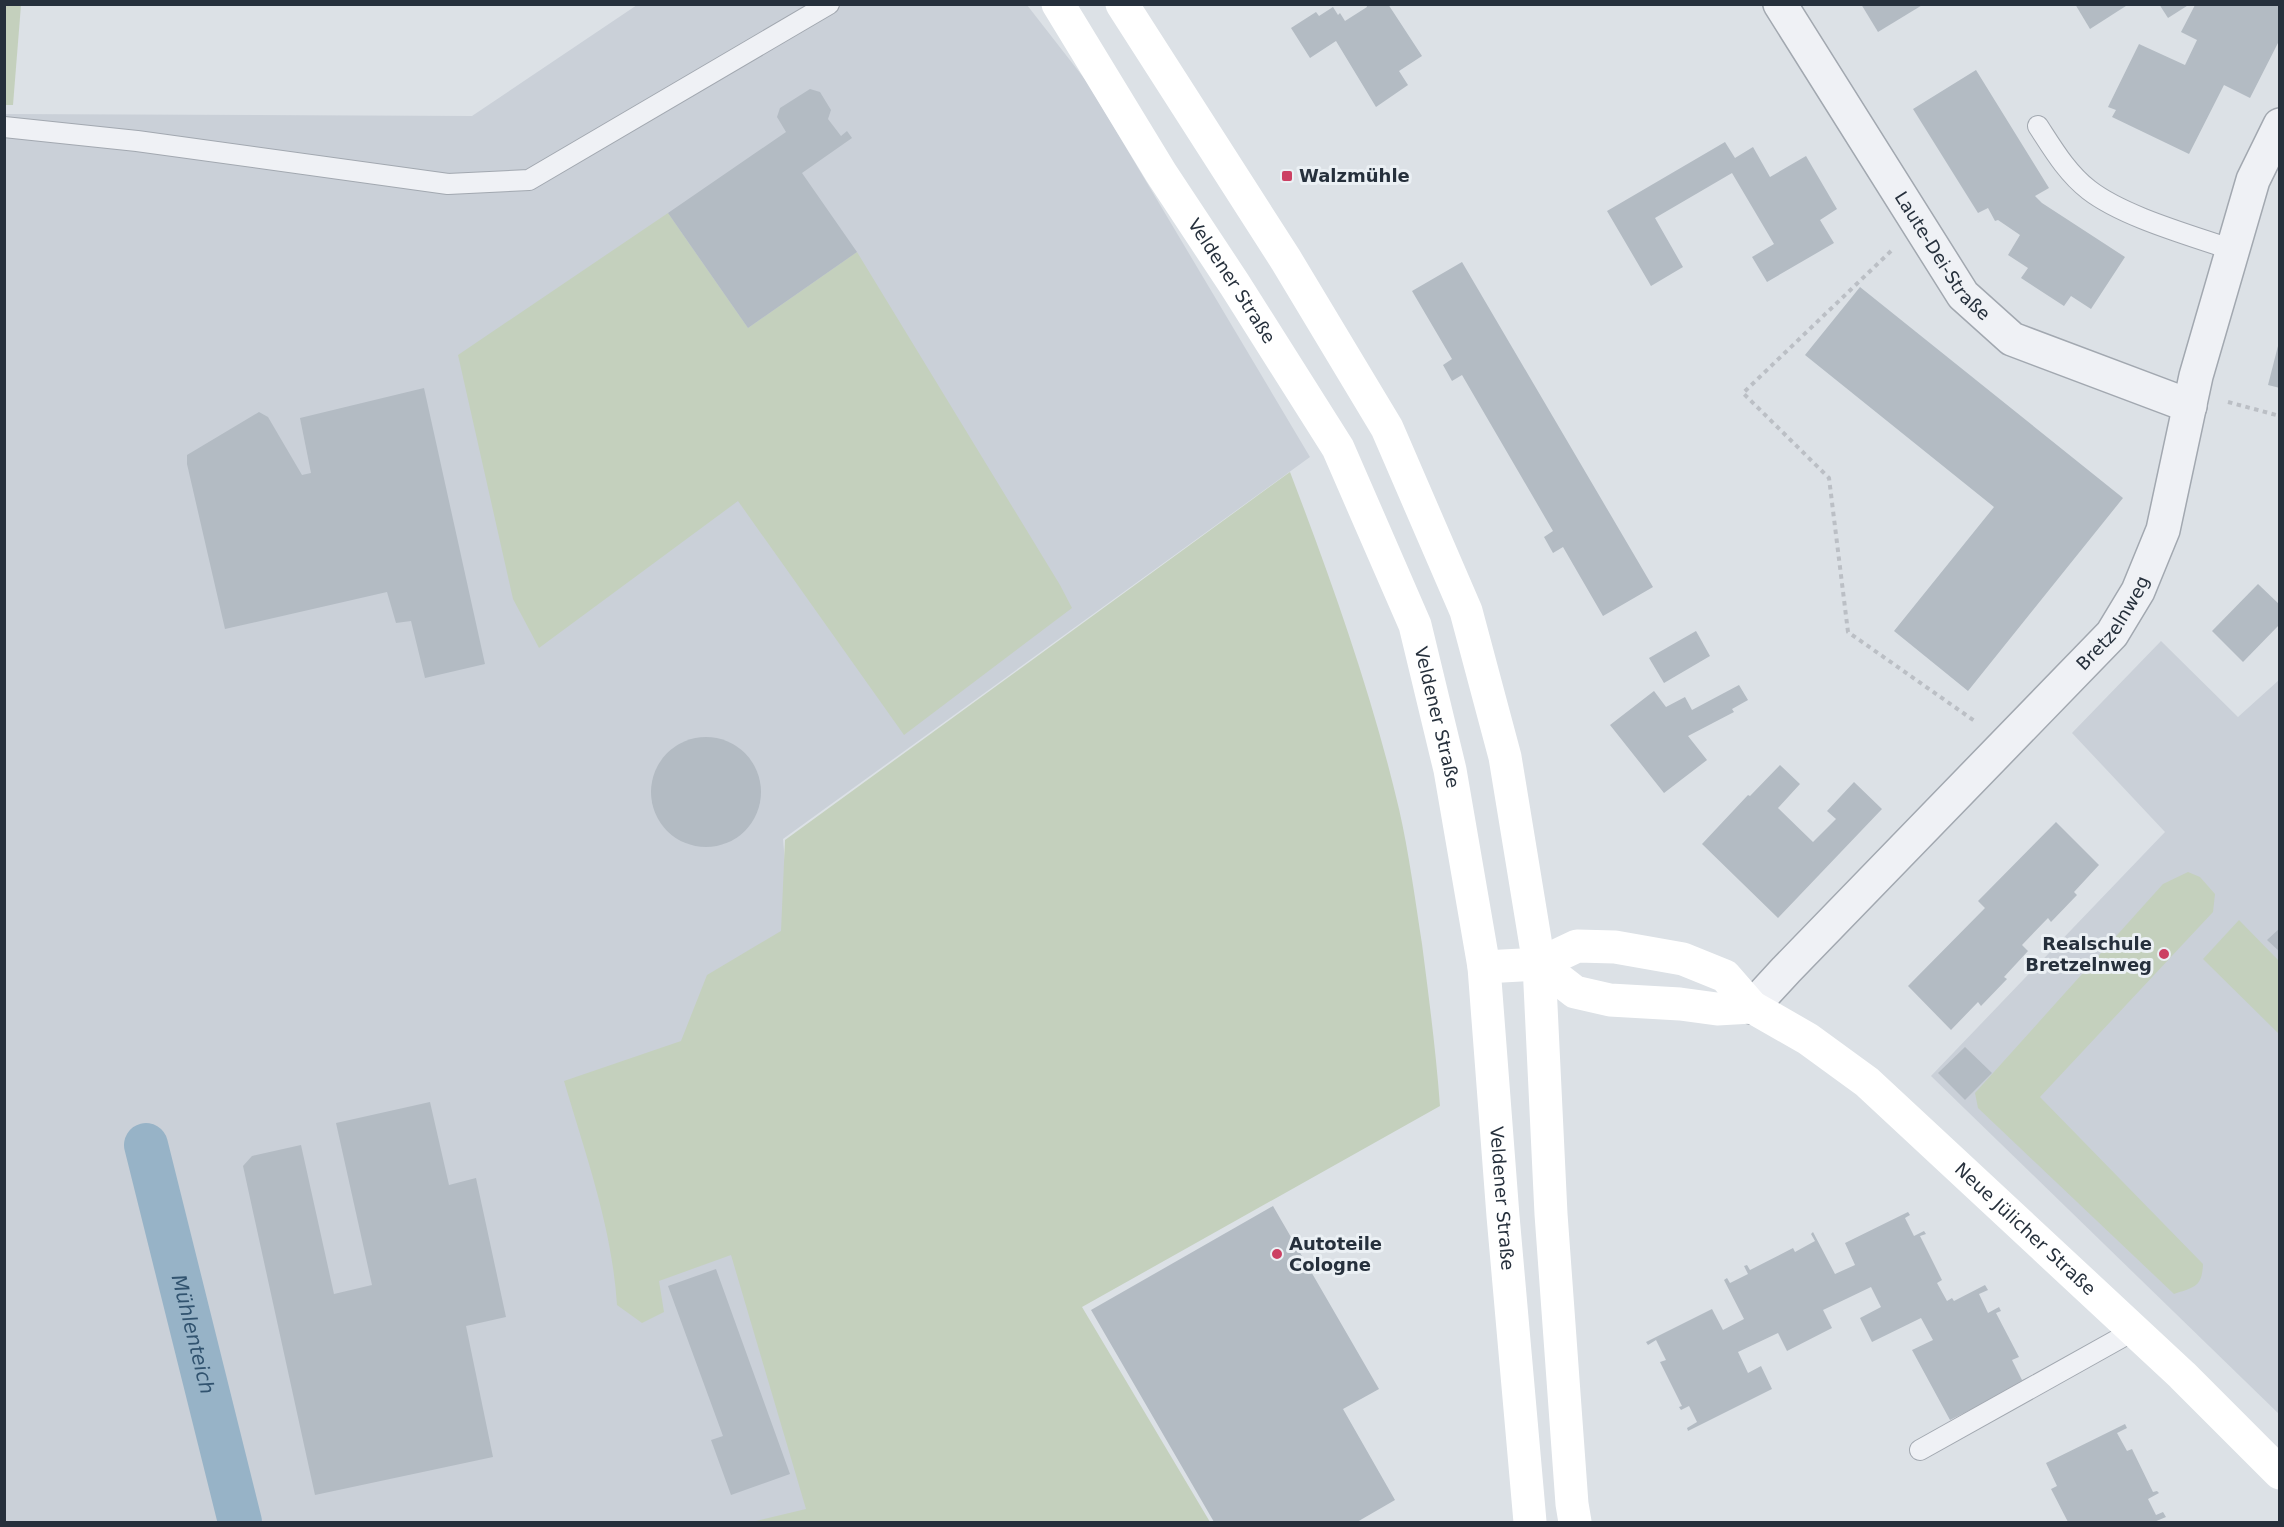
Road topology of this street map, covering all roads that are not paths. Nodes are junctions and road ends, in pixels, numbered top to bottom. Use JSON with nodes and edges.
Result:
{"nodes":[{"id":1,"x":829,"y":4,"type":"edge"},
{"id":2,"x":1058,"y":4,"type":"edge"},
{"id":3,"x":1122,"y":4,"type":"edge"},
{"id":4,"x":1780,"y":4,"type":"edge"},
{"id":5,"x":2280,"y":125,"type":"edge"},
{"id":6,"x":2038,"y":126,"type":"dead end"},
{"id":7,"x":4,"y":127,"type":"edge"},
{"id":8,"x":2233,"y":250,"type":"junction"},
{"id":9,"x":2191,"y":400,"type":"junction"},
{"id":10,"x":1539,"y":964,"type":"junction"},
{"id":11,"x":1484,"y":967,"type":"junction"},
{"id":12,"x":1752,"y":1007,"type":"junction"},
{"id":13,"x":2133,"y":1331,"type":"junction"},
{"id":14,"x":1920,"y":1450,"type":"dead end"},
{"id":15,"x":2280,"y":1473,"type":"edge"},
{"id":16,"x":1530,"y":1522,"type":"edge"},
{"id":17,"x":1575,"y":1522,"type":"edge"}],
"edges":[{"from":1,"to":7,"type":"lane"},
{"from":2,"to":11,"type":"street","name":"Veldener Straße"},
{"from":3,"to":10,"type":"street"},
{"from":4,"to":9,"type":"street","name":"Laute-Dei-Straße"},
{"from":5,"to":8,"type":"street","name":"Bretzelnweg"},
{"from":6,"to":8,"type":"lane"},
{"from":8,"to":9,"type":"street","name":"Bretzelnweg"},
{"from":9,"to":12,"type":"street","name":"Bretzelnweg"},
{"from":10,"to":11,"type":"street","name":"Neue Jülicher Straße"},
{"from":10,"to":12,"type":"street"},
{"from":10,"to":12,"type":"street","name":"Neue Jülicher Straße"},
{"from":10,"to":17,"type":"street"},
{"from":11,"to":16,"type":"street","name":"Veldener Straße"},
{"from":12,"to":13,"type":"street","name":"Neue Jülicher Straße"},
{"from":13,"to":14,"type":"lane"},
{"from":13,"to":15,"type":"street","name":"Neue Jülicher Straße"}]}
